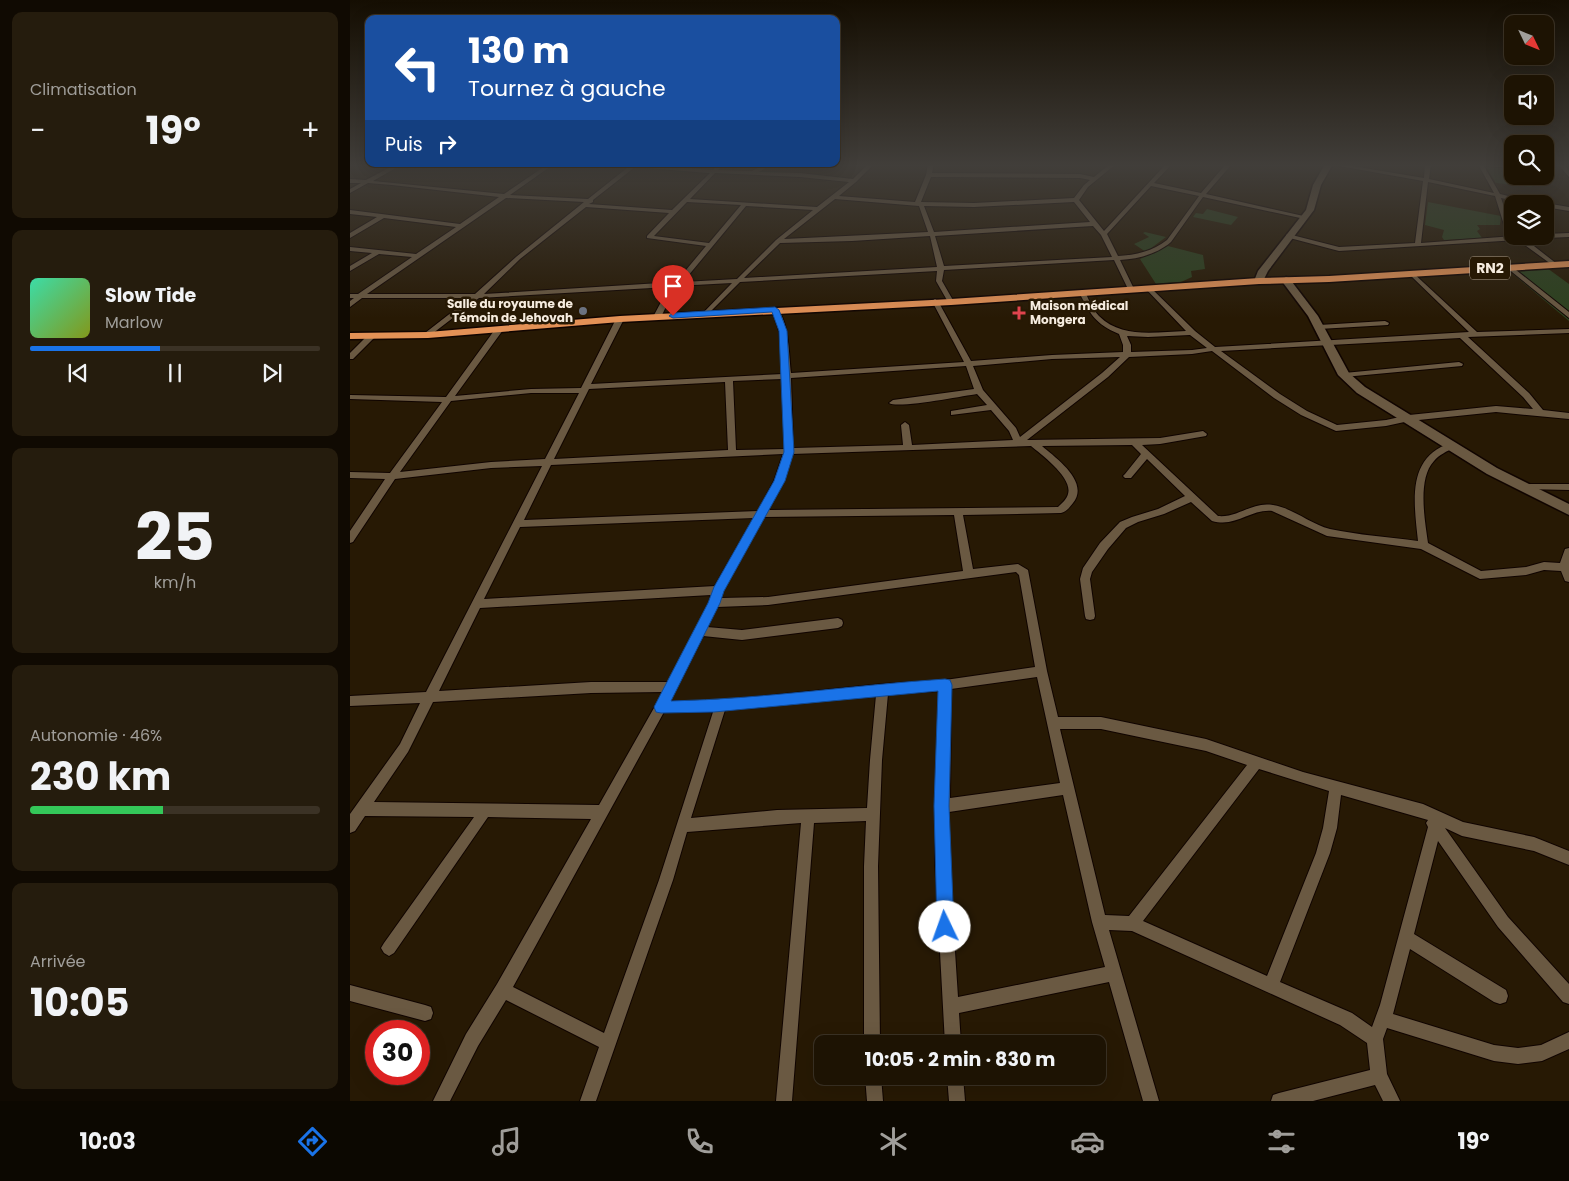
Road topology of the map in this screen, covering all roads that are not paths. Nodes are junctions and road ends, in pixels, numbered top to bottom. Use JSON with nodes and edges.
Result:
{"nodes":[{"id":1,"x":378,"y":215,"type":"edge"},
{"id":2,"x":477,"y":215,"type":"edge"},
{"id":3,"x":572,"y":215,"type":"edge"},
{"id":4,"x":670,"y":215,"type":"edge"},
{"id":5,"x":735,"y":215,"type":"edge"},
{"id":6,"x":809,"y":215,"type":"edge"},
{"id":7,"x":924,"y":215,"type":"edge"},
{"id":8,"x":1088,"y":215,"type":"edge"},
{"id":9,"x":1121,"y":215,"type":"edge"},
{"id":10,"x":1188,"y":215,"type":"edge"},
{"id":11,"x":1298,"y":215,"type":"edge"},
{"id":12,"x":1422,"y":215,"type":"edge"},
{"id":13,"x":383,"y":216,"type":"junction"},
{"id":14,"x":1305,"y":217,"type":"joint"},
{"id":15,"x":1094,"y":224,"type":"junction"},
{"id":16,"x":462,"y":226,"type":"junction"},
{"id":17,"x":932,"y":234,"type":"junction"},
{"id":18,"x":1104,"y":234,"type":"junction"},
{"id":19,"x":1569,"y":235,"type":"edge"},
{"id":20,"x":350,"y":236,"type":"edge"},
{"id":21,"x":1288,"y":236,"type":"junction"},
{"id":22,"x":1554,"y":236,"type":"edge"},
{"id":23,"x":1504,"y":238,"type":"edge"},
{"id":24,"x":778,"y":241,"type":"junction"},
{"id":25,"x":1418,"y":244,"type":"junction"},
{"id":26,"x":711,"y":245,"type":"junction"},
{"id":27,"x":1529,"y":245,"type":"edge"},
{"id":28,"x":350,"y":249,"type":"edge"},
{"id":29,"x":378,"y":252,"type":"junction"},
{"id":30,"x":417,"y":256,"type":"junction"},
{"id":31,"x":1115,"y":259,"type":"junction"},
{"id":32,"x":1556,"y":264,"type":"junction"},
{"id":33,"x":1569,"y":264,"type":"edge"},
{"id":34,"x":1509,"y":267,"type":"junction"},
{"id":35,"x":941,"y":268,"type":"junction"},
{"id":36,"x":350,"y":269,"type":"edge"},
{"id":37,"x":1411,"y":273,"type":"junction"},
{"id":38,"x":738,"y":280,"type":"junction"},
{"id":39,"x":1286,"y":280,"type":"junction"},
{"id":40,"x":1259,"y":281,"type":"junction"},
{"id":41,"x":676,"y":283,"type":"junction"},
{"id":42,"x":1131,"y":289,"type":"junction"},
{"id":43,"x":1149,"y":289,"type":"junction"},
{"id":44,"x":1082,"y":292,"type":"junction"},
{"id":45,"x":350,"y":296,"type":"edge"},
{"id":46,"x":361,"y":296,"type":"junction"},
{"id":47,"x":477,"y":296,"type":"junction"},
{"id":48,"x":934,"y":302,"type":"junction"},
{"id":49,"x":951,"y":302,"type":"junction"},
{"id":50,"x":350,"y":305,"type":"edge"},
{"id":51,"x":775,"y":310,"type":"junction"},
{"id":52,"x":705,"y":314,"type":"junction"},
{"id":53,"x":1569,"y":316,"type":"edge"},
{"id":54,"x":657,"y":317,"type":"junction"},
{"id":55,"x":620,"y":319,"type":"junction"},
{"id":56,"x":1385,"y":323,"type":"dead end"},
{"id":57,"x":1319,"y":328,"type":"junction"},
{"id":58,"x":499,"y":330,"type":"junction"},
{"id":59,"x":1569,"y":331,"type":"edge"},
{"id":60,"x":1122,"y":333,"type":"junction"},
{"id":61,"x":1192,"y":333,"type":"junction"},
{"id":62,"x":1476,"y":334,"type":"junction"},
{"id":63,"x":428,"y":335,"type":"junction"},
{"id":64,"x":350,"y":336,"type":"edge"},
{"id":65,"x":1463,"y":336,"type":"junction"},
{"id":66,"x":371,"y":337,"type":"junction"},
{"id":67,"x":1328,"y":344,"type":"junction"},
{"id":68,"x":1213,"y":349,"type":"junction"},
{"id":69,"x":1127,"y":354,"type":"junction"},
{"id":70,"x":350,"y":357,"type":"edge"},
{"id":71,"x":969,"y":364,"type":"junction"},
{"id":72,"x":1459,"y":364,"type":"dead end"},
{"id":73,"x":1344,"y":375,"type":"junction"},
{"id":74,"x":787,"y":376,"type":"junction"},
{"id":75,"x":729,"y":380,"type":"junction"},
{"id":76,"x":585,"y":389,"type":"junction"},
{"id":77,"x":979,"y":390,"type":"junction"},
{"id":78,"x":350,"y":397,"type":"edge"},
{"id":79,"x":450,"y":398,"type":"junction"},
{"id":80,"x":893,"y":403,"type":"dead end"},
{"id":81,"x":993,"y":407,"type":"junction"},
{"id":82,"x":954,"y":413,"type":"dead end"},
{"id":83,"x":1541,"y":413,"type":"junction"},
{"id":84,"x":1569,"y":416,"type":"edge"},
{"id":85,"x":1409,"y":418,"type":"junction"},
{"id":86,"x":904,"y":425,"type":"dead end"},
{"id":87,"x":1203,"y":434,"type":"dead end"},
{"id":88,"x":1018,"y":442,"type":"junction"},
{"id":89,"x":1134,"y":442,"type":"junction"},
{"id":90,"x":1034,"y":444,"type":"junction"},
{"id":91,"x":1451,"y":446,"type":"junction"},
{"id":92,"x":908,"y":448,"type":"junction"},
{"id":93,"x":789,"y":452,"type":"junction"},
{"id":94,"x":732,"y":453,"type":"junction"},
{"id":95,"x":1147,"y":453,"type":"junction"},
{"id":96,"x":547,"y":461,"type":"junction"},
{"id":97,"x":350,"y":475,"type":"edge"},
{"id":98,"x":392,"y":476,"type":"junction"},
{"id":99,"x":1128,"y":476,"type":"dead end"},
{"id":100,"x":1526,"y":487,"type":"junction"},
{"id":101,"x":1569,"y":487,"type":"edge"},
{"id":102,"x":1192,"y":497,"type":"junction"},
{"id":103,"x":1569,"y":510,"type":"edge"},
{"id":104,"x":958,"y":512,"type":"junction"},
{"id":105,"x":760,"y":514,"type":"junction"},
{"id":106,"x":517,"y":524,"type":"junction"},
{"id":107,"x":350,"y":539,"type":"edge"},
{"id":108,"x":1423,"y":544,"type":"junction"},
{"id":109,"x":1569,"y":552,"type":"edge"},
{"id":110,"x":1564,"y":567,"type":"junction"},
{"id":111,"x":969,"y":574,"type":"junction"},
{"id":112,"x":1569,"y":578,"type":"edge"},
{"id":113,"x":718,"y":590,"type":"junction"},
{"id":114,"x":714,"y":603,"type":"junction"},
{"id":115,"x":477,"y":604,"type":"junction"},
{"id":116,"x":1090,"y":616,"type":"dead end"},
{"id":117,"x":838,"y":623,"type":"dead end"},
{"id":118,"x":700,"y":630,"type":"junction"},
{"id":119,"x":1041,"y":671,"type":"junction"},
{"id":120,"x":945,"y":685,"type":"junction"},
{"id":121,"x":672,"y":688,"type":"junction"},
{"id":122,"x":883,"y":689,"type":"junction"},
{"id":123,"x":429,"y":699,"type":"junction"},
{"id":124,"x":350,"y":702,"type":"edge"},
{"id":125,"x":721,"y":706,"type":"junction"},
{"id":126,"x":661,"y":707,"type":"junction"},
{"id":127,"x":1053,"y":723,"type":"junction"},
{"id":128,"x":1257,"y":762,"type":"junction"},
{"id":129,"x":1336,"y":786,"type":"junction"},
{"id":130,"x":1068,"y":788,"type":"junction"},
{"id":131,"x":942,"y":806,"type":"junction"},
{"id":132,"x":363,"y":809,"type":"junction"},
{"id":133,"x":485,"y":810,"type":"junction"},
{"id":134,"x":1423,"y":811,"type":"junction"},
{"id":135,"x":603,"y":812,"type":"junction"},
{"id":136,"x":873,"y":814,"type":"junction"},
{"id":137,"x":808,"y":816,"type":"junction"},
{"id":138,"x":350,"y":826,"type":"edge"},
{"id":139,"x":682,"y":826,"type":"junction"},
{"id":140,"x":1435,"y":826,"type":"junction"},
{"id":141,"x":1569,"y":858,"type":"edge"},
{"id":142,"x":1099,"y":922,"type":"junction"},
{"id":143,"x":1132,"y":924,"type":"junction"},
{"id":144,"x":1406,"y":938,"type":"junction"},
{"id":145,"x":389,"y":948,"type":"dead end"},
{"id":146,"x":1114,"y":973,"type":"junction"},
{"id":147,"x":1271,"y":986,"type":"junction"},
{"id":148,"x":504,"y":990,"type":"junction"},
{"id":149,"x":350,"y":993,"type":"edge"},
{"id":150,"x":1500,"y":996,"type":"dead end"},
{"id":151,"x":1569,"y":996,"type":"edge"},
{"id":152,"x":950,"y":1007,"type":"junction"},
{"id":153,"x":425,"y":1013,"type":"dead end"},
{"id":154,"x":1383,"y":1019,"type":"junction"},
{"id":155,"x":872,"y":1035,"type":"edge"},
{"id":156,"x":952,"y":1035,"type":"edge"},
{"id":157,"x":1375,"y":1039,"type":"junction"},
{"id":158,"x":1569,"y":1040,"type":"edge"},
{"id":159,"x":607,"y":1043,"type":"junction"},
{"id":160,"x":1379,"y":1076,"type":"junction"},
{"id":161,"x":874,"y":1085,"type":"edge"},
{"id":162,"x":956,"y":1085,"type":"edge"},
{"id":163,"x":440,"y":1101,"type":"edge"},
{"id":164,"x":588,"y":1101,"type":"edge"},
{"id":165,"x":784,"y":1101,"type":"edge"},
{"id":166,"x":875,"y":1101,"type":"edge"},
{"id":167,"x":957,"y":1101,"type":"edge"},
{"id":168,"x":1151,"y":1101,"type":"edge"},
{"id":169,"x":1279,"y":1101,"type":"edge"},
{"id":170,"x":1392,"y":1101,"type":"edge"}],
"edges":[{"from":1,"to":13,"type":"street"},
{"from":2,"to":16,"type":"street"},
{"from":3,"to":47,"type":"street"},
{"from":4,"to":26,"type":"street"},
{"from":5,"to":26,"type":"street"},
{"from":6,"to":24,"type":"street"},
{"from":7,"to":17,"type":"street"},
{"from":8,"to":15,"type":"street"},
{"from":9,"to":18,"type":"street"},
{"from":10,"to":31,"type":"street"},
{"from":11,"to":14,"type":"street"},
{"from":12,"to":25,"type":"street"},
{"from":13,"to":16,"type":"street"},
{"from":13,"to":20,"type":"street"},
{"from":14,"to":21,"type":"street"},
{"from":15,"to":17,"type":"street"},
{"from":15,"to":18,"type":"street"},
{"from":16,"to":30,"type":"street"},
{"from":17,"to":24,"type":"street"},
{"from":17,"to":35,"type":"street"},
{"from":18,"to":31,"type":"street"},
{"from":19,"to":22,"type":"street"},
{"from":21,"to":25,"type":"street"},
{"from":21,"to":40,"type":"street"},
{"from":23,"to":25,"type":"street"},
{"from":24,"to":38,"type":"street"},
{"from":26,"to":41,"type":"street"},
{"from":27,"to":32,"type":"street"},
{"from":28,"to":29,"type":"street"},
{"from":29,"to":30,"type":"street"},
{"from":29,"to":36,"type":"street"},
{"from":30,"to":46,"type":"street"},
{"from":31,"to":35,"type":"street"},
{"from":31,"to":42,"type":"street"},
{"from":32,"to":33,"type":"highway","number":"RN2"},
{"from":32,"to":34,"type":"highway","number":"RN2"},
{"from":34,"to":37,"type":"highway","number":"RN2"},
{"from":34,"to":53,"type":"street"},
{"from":35,"to":38,"type":"street"},
{"from":35,"to":49,"type":"street"},
{"from":37,"to":39,"type":"highway","number":"RN2"},
{"from":37,"to":62,"type":"street"},
{"from":38,"to":41,"type":"street"},
{"from":38,"to":52,"type":"street"},
{"from":39,"to":40,"type":"highway","number":"RN2"},
{"from":39,"to":57,"type":"street"},
{"from":40,"to":43,"type":"highway","number":"RN2"},
{"from":41,"to":47,"type":"street"},
{"from":41,"to":54,"type":"street"},
{"from":42,"to":43,"type":"highway","number":"RN2"},
{"from":42,"to":44,"type":"highway","number":"RN2"},
{"from":43,"to":61,"type":"street"},
{"from":44,"to":49,"type":"highway","number":"RN2"},
{"from":44,"to":60,"type":"street"},
{"from":45,"to":46,"type":"street"},
{"from":46,"to":47,"type":"street"},
{"from":46,"to":50,"type":"street"},
{"from":47,"to":63,"type":"street"},
{"from":48,"to":49,"type":"highway","number":"RN2"},
{"from":48,"to":51,"type":"highway","number":"RN2"},
{"from":48,"to":71,"type":"street"},
{"from":51,"to":52,"type":"highway","number":"RN2"},
{"from":51,"to":74,"type":"street"},
{"from":52,"to":54,"type":"highway","number":"RN2"},
{"from":54,"to":55,"type":"highway","number":"RN2"},
{"from":55,"to":58,"type":"highway","number":"RN2"},
{"from":55,"to":76,"type":"street"},
{"from":56,"to":57,"type":"street"},
{"from":57,"to":67,"type":"street"},
{"from":58,"to":63,"type":"highway","number":"RN2"},
{"from":58,"to":79,"type":"street"},
{"from":59,"to":62,"type":"street"},
{"from":60,"to":61,"type":"street"},
{"from":60,"to":69,"type":"street"},
{"from":61,"to":68,"type":"street"},
{"from":62,"to":65,"type":"street"},
{"from":63,"to":66,"type":"highway","number":"RN2"},
{"from":64,"to":66,"type":"highway","number":"RN2"},
{"from":65,"to":67,"type":"street"},
{"from":65,"to":83,"type":"street"},
{"from":66,"to":70,"type":"street"},
{"from":67,"to":68,"type":"street"},
{"from":67,"to":73,"type":"street"},
{"from":68,"to":69,"type":"street"},
{"from":68,"to":85,"type":"street"},
{"from":69,"to":71,"type":"street"},
{"from":69,"to":88,"type":"street"},
{"from":71,"to":74,"type":"street"},
{"from":71,"to":77,"type":"street"},
{"from":72,"to":73,"type":"street"},
{"from":73,"to":85,"type":"street"},
{"from":74,"to":75,"type":"street"},
{"from":74,"to":93,"type":"street"},
{"from":75,"to":76,"type":"street"},
{"from":75,"to":94,"type":"street"},
{"from":76,"to":79,"type":"street"},
{"from":76,"to":96,"type":"street"},
{"from":77,"to":80,"type":"street"},
{"from":77,"to":81,"type":"street"},
{"from":78,"to":79,"type":"street"},
{"from":79,"to":98,"type":"street"},
{"from":81,"to":82,"type":"street"},
{"from":81,"to":88,"type":"street"},
{"from":83,"to":84,"type":"street"},
{"from":83,"to":85,"type":"street"},
{"from":85,"to":91,"type":"street"},
{"from":86,"to":92,"type":"street"},
{"from":87,"to":89,"type":"street"},
{"from":88,"to":90,"type":"street"},
{"from":88,"to":92,"type":"street"},
{"from":89,"to":90,"type":"street"},
{"from":89,"to":95,"type":"street"},
{"from":90,"to":104,"type":"street"},
{"from":91,"to":100,"type":"street"},
{"from":91,"to":108,"type":"street"},
{"from":92,"to":93,"type":"street"},
{"from":93,"to":94,"type":"street"},
{"from":93,"to":105,"type":"street"},
{"from":94,"to":96,"type":"street"},
{"from":95,"to":99,"type":"street"},
{"from":95,"to":102,"type":"street"},
{"from":96,"to":98,"type":"street"},
{"from":96,"to":106,"type":"street"},
{"from":97,"to":98,"type":"street"},
{"from":98,"to":107,"type":"street"},
{"from":100,"to":101,"type":"street"},
{"from":100,"to":103,"type":"street"},
{"from":102,"to":108,"type":"street"},
{"from":102,"to":116,"type":"street"},
{"from":104,"to":105,"type":"street"},
{"from":104,"to":111,"type":"street"},
{"from":105,"to":106,"type":"street"},
{"from":105,"to":113,"type":"street"},
{"from":106,"to":115,"type":"street"},
{"from":108,"to":110,"type":"street"},
{"from":109,"to":110,"type":"street"},
{"from":110,"to":112,"type":"street"},
{"from":111,"to":114,"type":"street"},
{"from":111,"to":119,"type":"street"},
{"from":113,"to":114,"type":"street"},
{"from":113,"to":115,"type":"street"},
{"from":114,"to":118,"type":"street"},
{"from":115,"to":123,"type":"street"},
{"from":117,"to":118,"type":"street"},
{"from":118,"to":121,"type":"street"},
{"from":119,"to":120,"type":"street"},
{"from":119,"to":127,"type":"street"},
{"from":120,"to":122,"type":"street"},
{"from":120,"to":131,"type":"street"},
{"from":121,"to":123,"type":"street"},
{"from":121,"to":126,"type":"street"},
{"from":122,"to":125,"type":"street"},
{"from":122,"to":136,"type":"street"},
{"from":123,"to":124,"type":"street"},
{"from":123,"to":132,"type":"street"},
{"from":125,"to":126,"type":"street"},
{"from":125,"to":139,"type":"street"},
{"from":126,"to":135,"type":"street"},
{"from":127,"to":128,"type":"street"},
{"from":127,"to":130,"type":"street"},
{"from":128,"to":129,"type":"street"},
{"from":128,"to":143,"type":"street"},
{"from":129,"to":134,"type":"street"},
{"from":129,"to":147,"type":"street"},
{"from":130,"to":131,"type":"street"},
{"from":130,"to":142,"type":"street"},
{"from":131,"to":152,"type":"street"},
{"from":132,"to":133,"type":"street"},
{"from":132,"to":138,"type":"street"},
{"from":133,"to":135,"type":"street"},
{"from":133,"to":145,"type":"street"},
{"from":134,"to":140,"type":"street"},
{"from":134,"to":141,"type":"street"},
{"from":135,"to":148,"type":"street"},
{"from":136,"to":137,"type":"street"},
{"from":136,"to":155,"type":"street"},
{"from":137,"to":139,"type":"street"},
{"from":137,"to":165,"type":"street"},
{"from":139,"to":159,"type":"street"},
{"from":140,"to":144,"type":"street"},
{"from":140,"to":151,"type":"street"},
{"from":142,"to":143,"type":"street"},
{"from":142,"to":146,"type":"street"},
{"from":143,"to":147,"type":"street"},
{"from":144,"to":150,"type":"street"},
{"from":144,"to":154,"type":"street"},
{"from":146,"to":152,"type":"street"},
{"from":146,"to":168,"type":"street"},
{"from":147,"to":157,"type":"street"},
{"from":148,"to":159,"type":"street"},
{"from":148,"to":163,"type":"street"},
{"from":149,"to":153,"type":"street"},
{"from":152,"to":156,"type":"street"},
{"from":154,"to":157,"type":"street"},
{"from":154,"to":158,"type":"street"},
{"from":157,"to":160,"type":"street"},
{"from":159,"to":164,"type":"street"},
{"from":160,"to":169,"type":"street"},
{"from":160,"to":170,"type":"street"},
{"from":161,"to":166,"type":"street"},
{"from":162,"to":167,"type":"street"}]}
